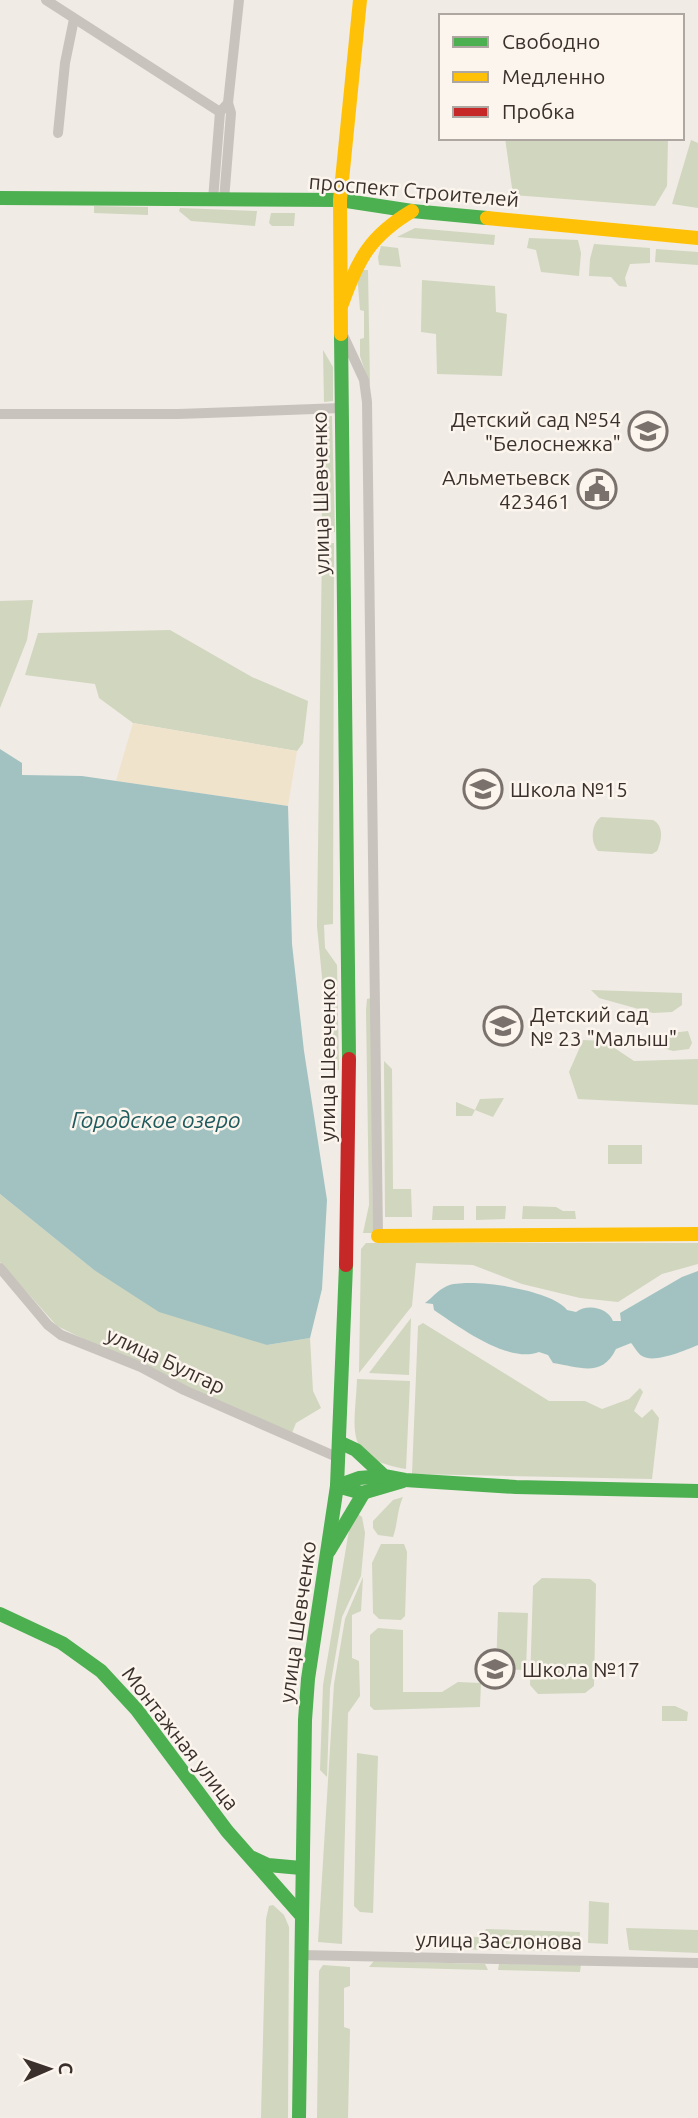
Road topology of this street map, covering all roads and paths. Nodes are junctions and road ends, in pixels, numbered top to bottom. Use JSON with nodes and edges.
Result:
{"nodes":[{"id":1,"x":46,"y":0,"type":"edge"},
{"id":2,"x":239,"y":0,"type":"edge"},
{"id":3,"x":360,"y":0,"type":"edge"},
{"id":4,"x":74,"y":19,"type":"junction"},
{"id":5,"x":228,"y":103,"type":"junction"},
{"id":6,"x":220,"y":112,"type":"junction"},
{"id":7,"x":58,"y":133,"type":"dead end"},
{"id":8,"x":0,"y":198,"type":"edge"},
{"id":9,"x":219,"y":200,"type":"junction"},
{"id":10,"x":340,"y":201,"type":"junction"},
{"id":11,"x":412,"y":211,"type":"junction"},
{"id":12,"x":698,"y":237,"type":"edge"},
{"id":13,"x":341,"y":307,"type":"junction"},
{"id":14,"x":341,"y":330,"type":"junction"},
{"id":15,"x":341,"y":408,"type":"junction"},
{"id":16,"x":0,"y":414,"type":"edge"},
{"id":17,"x":698,"y":1234,"type":"edge"},
{"id":18,"x":378,"y":1236,"type":"joint"},
{"id":19,"x":0,"y":1268,"type":"edge"},
{"id":20,"x":340,"y":1442,"type":"junction"},
{"id":21,"x":339,"y":1458,"type":"junction"},
{"id":22,"x":384,"y":1476,"type":"junction"},
{"id":23,"x":405,"y":1480,"type":"junction"},
{"id":24,"x":337,"y":1486,"type":"junction"},
{"id":25,"x":698,"y":1491,"type":"edge"},
{"id":26,"x":363,"y":1494,"type":"junction"},
{"id":27,"x":326,"y":1556,"type":"junction"},
{"id":28,"x":0,"y":1614,"type":"edge"},
{"id":29,"x":249,"y":1856,"type":"junction"},
{"id":30,"x":301,"y":1868,"type":"junction"},
{"id":31,"x":300,"y":1915,"type":"junction"},
{"id":32,"x":300,"y":1955,"type":"junction"},
{"id":33,"x":698,"y":1964,"type":"edge"},
{"id":34,"x":299,"y":2118,"type":"edge"}],
"edges":[{"from":1,"to":4,"type":"street"},
{"from":2,"to":5,"type":"street"},
{"from":3,"to":10,"type":"street","name":"улица Шевченко"},
{"from":4,"to":6,"type":"street"},
{"from":4,"to":7,"type":"street"},
{"from":5,"to":6,"type":"street"},
{"from":5,"to":9,"type":"street"},
{"from":6,"to":9,"type":"street"},
{"from":8,"to":9,"type":"street","name":"проспект Строителей"},
{"from":9,"to":10,"type":"street","name":"проспект Строителей"},
{"from":10,"to":11,"type":"street","name":"проспект Строителей"},
{"from":10,"to":13,"type":"street","name":"улица Шевченко"},
{"from":11,"to":12,"type":"street","name":"проспект Строителей"},
{"from":11,"to":13,"type":"street"},
{"from":13,"to":14,"type":"street","name":"улица Шевченко"},
{"from":14,"to":15,"type":"street","name":"улица Шевченко"},
{"from":14,"to":18,"type":"street"},
{"from":15,"to":16,"type":"street"},
{"from":15,"to":20,"type":"street","name":"улица Шевченко"},
{"from":17,"to":18,"type":"street"},
{"from":19,"to":21,"type":"street","name":"улица Булгар"},
{"from":20,"to":21,"type":"street","name":"улица Шевченко"},
{"from":20,"to":22,"type":"street"},
{"from":21,"to":24,"type":"street","name":"улица Шевченко"},
{"from":22,"to":23,"type":"street"},
{"from":22,"to":24,"type":"street"},
{"from":23,"to":25,"type":"street"},
{"from":23,"to":26,"type":"street"},
{"from":24,"to":26,"type":"street"},
{"from":24,"to":27,"type":"street","name":"улица Шевченко"},
{"from":26,"to":27,"type":"street"},
{"from":27,"to":30,"type":"street","name":"улица Шевченко"},
{"from":28,"to":29,"type":"street","name":"Монтажная улица"},
{"from":29,"to":30,"type":"street"},
{"from":29,"to":31,"type":"street","name":"Монтажная улица"},
{"from":30,"to":31,"type":"street","name":"улица Шевченко"},
{"from":31,"to":32,"type":"street","name":"улица Шевченко"},
{"from":32,"to":33,"type":"street","name":"улица Заслонова"},
{"from":32,"to":34,"type":"street","name":"улица Шевченко"}]}
